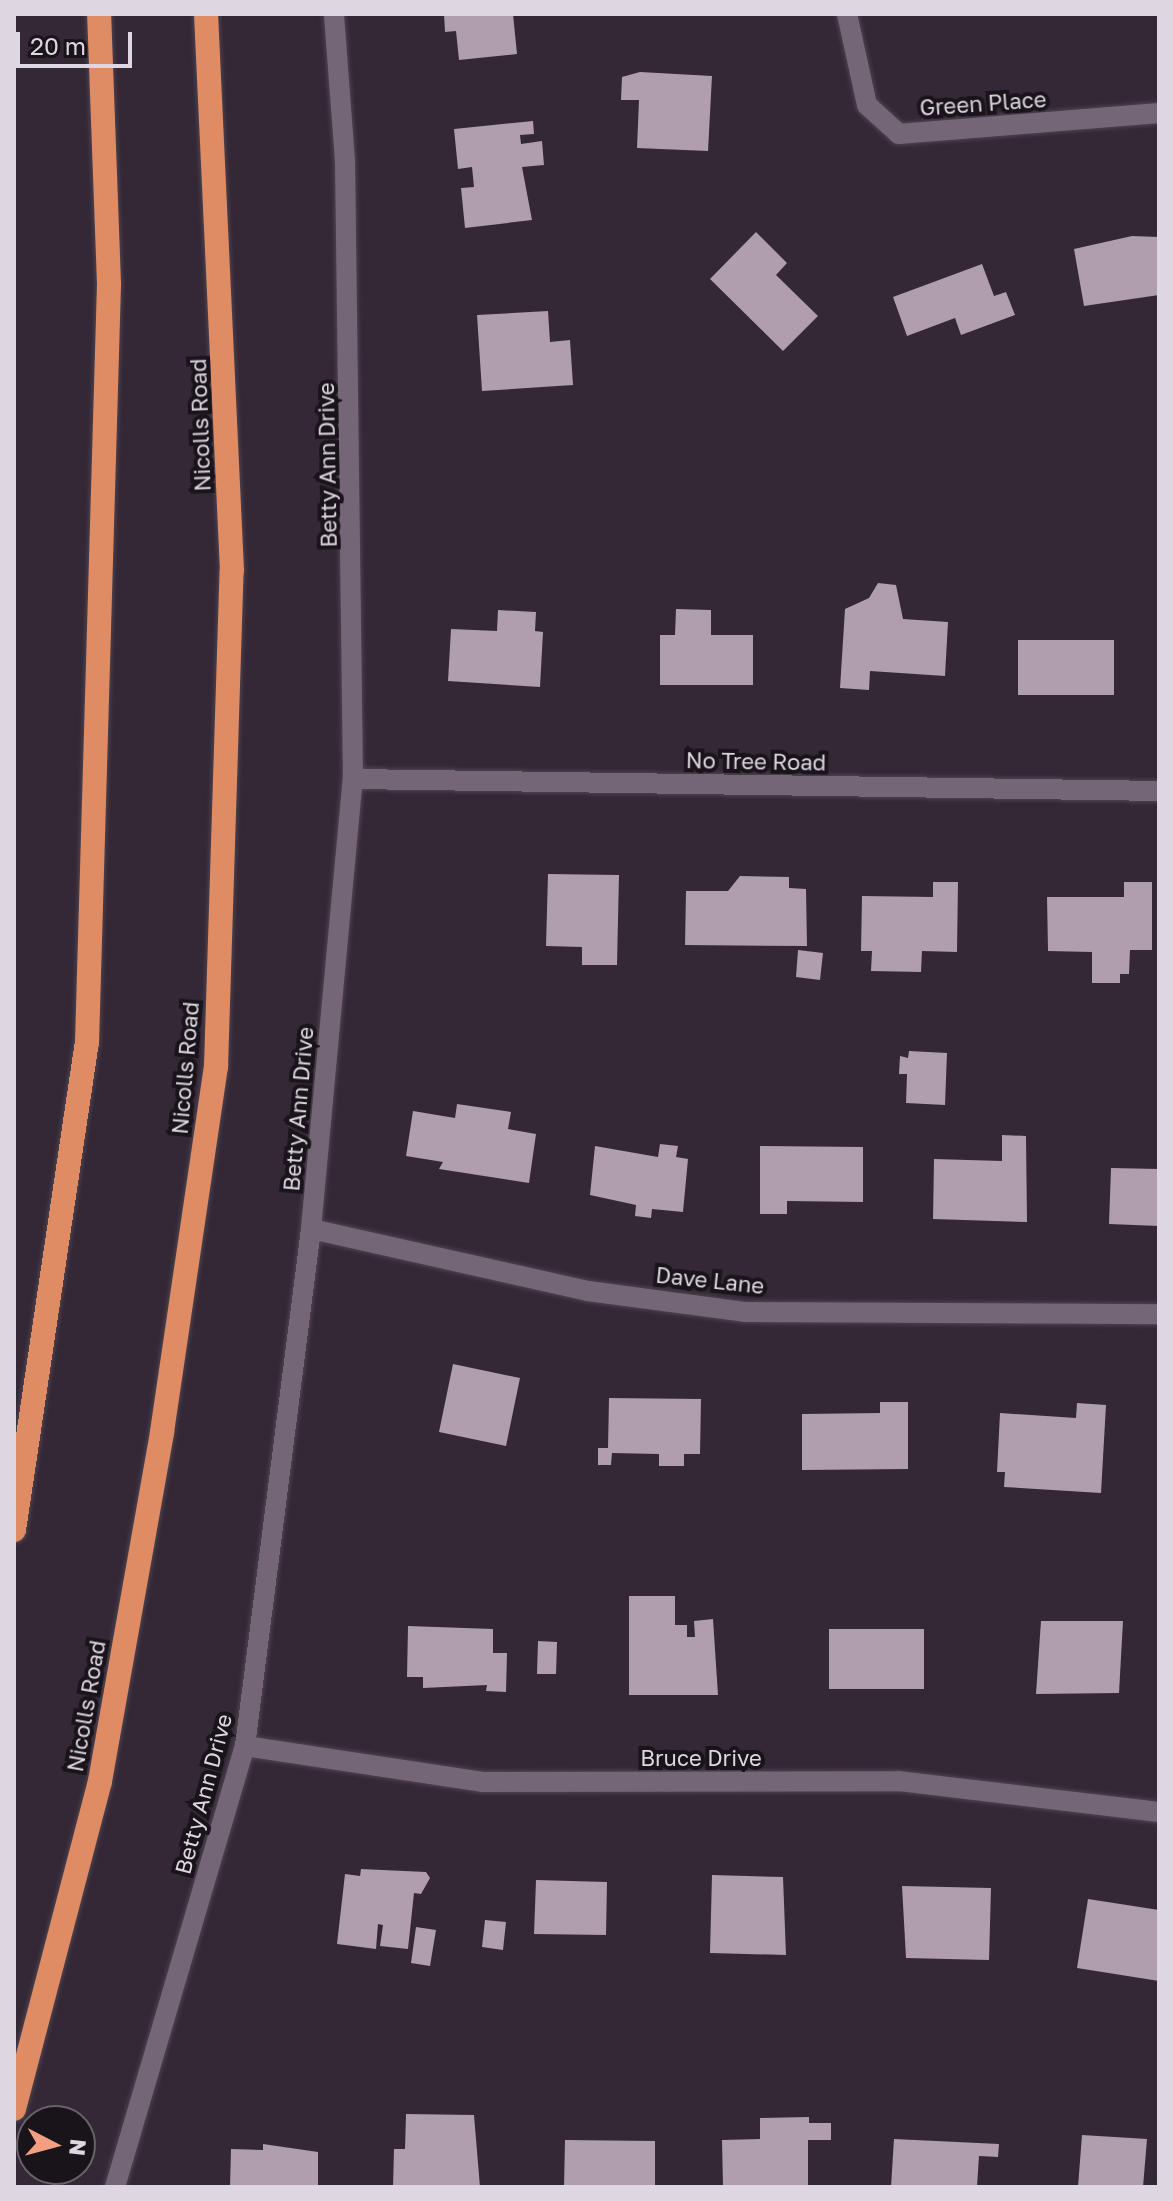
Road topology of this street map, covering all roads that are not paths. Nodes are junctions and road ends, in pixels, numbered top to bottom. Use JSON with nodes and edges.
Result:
{"nodes":[{"id":1,"x":99,"y":14,"type":"edge"},
{"id":2,"x":206,"y":14,"type":"edge"},
{"id":3,"x":334,"y":14,"type":"edge"},
{"id":4,"x":847,"y":14,"type":"edge"},
{"id":5,"x":1159,"y":113,"type":"edge"},
{"id":6,"x":353,"y":779,"type":"junction"},
{"id":7,"x":1159,"y":791,"type":"edge"},
{"id":8,"x":311,"y":1229,"type":"junction"},
{"id":9,"x":1159,"y":1314,"type":"edge"},
{"id":10,"x":14,"y":1530,"type":"edge"},
{"id":11,"x":245,"y":1746,"type":"junction"},
{"id":12,"x":1159,"y":1812,"type":"edge"},
{"id":13,"x":14,"y":2109,"type":"edge"},
{"id":14,"x":115,"y":2187,"type":"edge"}],
"edges":[{"from":1,"to":10,"type":"highway"},
{"from":2,"to":13,"type":"highway","name":"Nicolls Road"},
{"from":3,"to":6,"type":"street","name":"Betty Ann Drive"},
{"from":4,"to":5,"type":"street","name":"Green Place"},
{"from":6,"to":7,"type":"street","name":"No Tree Road"},
{"from":6,"to":8,"type":"street","name":"Betty Ann Drive"},
{"from":8,"to":9,"type":"street","name":"Dave Lane"},
{"from":8,"to":11,"type":"street","name":"Betty Ann Drive"},
{"from":11,"to":12,"type":"street","name":"Bruce Drive"},
{"from":11,"to":14,"type":"street","name":"Betty Ann Drive"}]}
